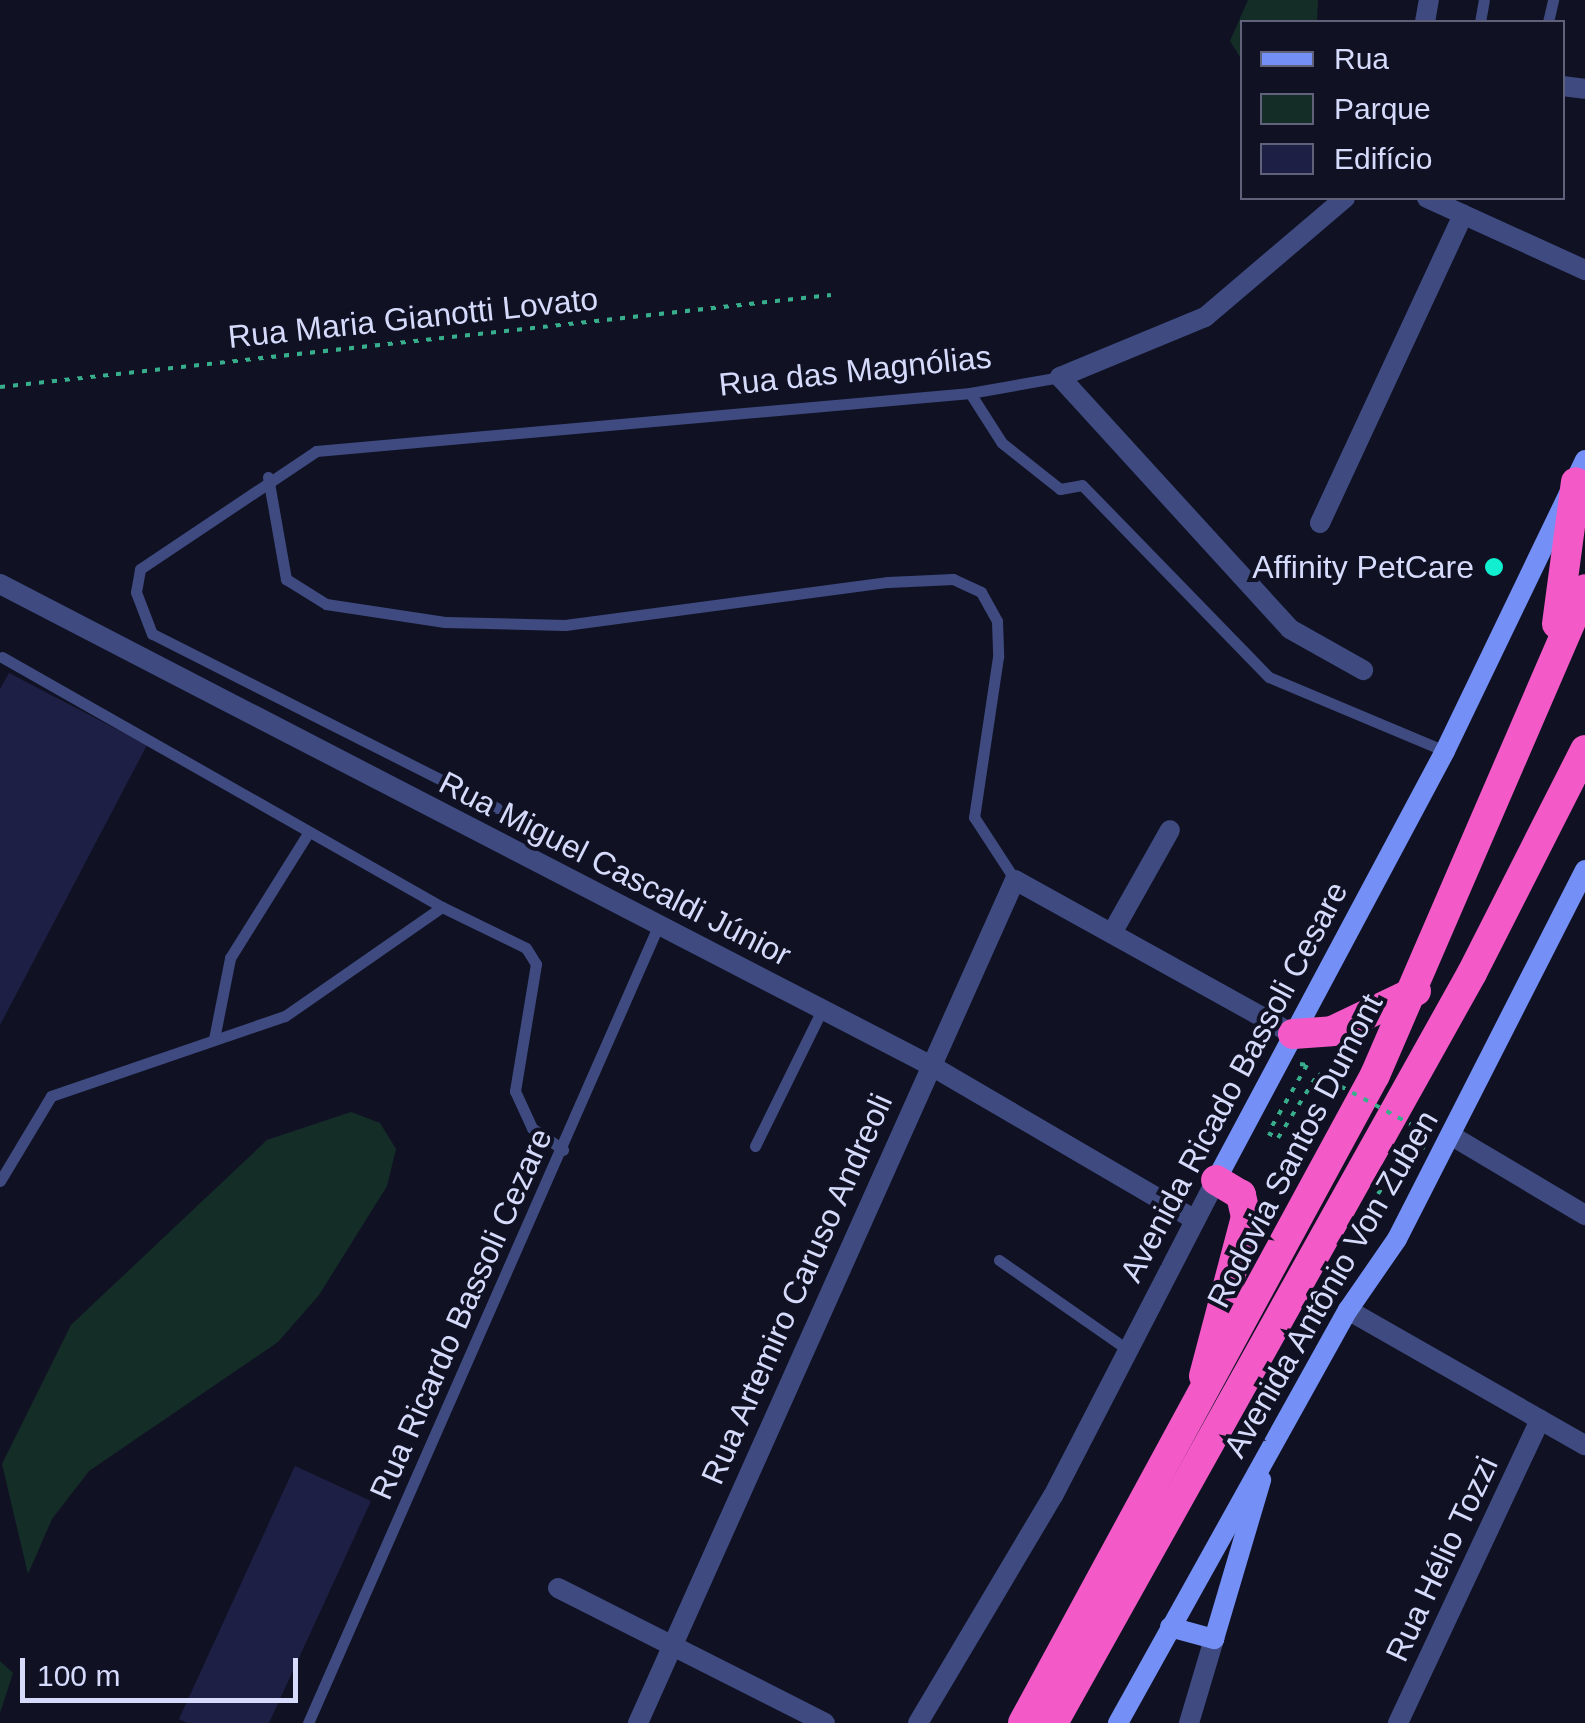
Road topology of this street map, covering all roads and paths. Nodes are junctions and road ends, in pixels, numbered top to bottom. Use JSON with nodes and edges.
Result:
{"nodes":[{"id":1,"x":1342,"y":200,"type":"edge"},
{"id":2,"x":1432,"y":200,"type":"edge"},
{"id":3,"x":1464,"y":214,"type":"junction"},
{"id":4,"x":1585,"y":270,"type":"edge"},
{"id":5,"x":831,"y":295,"type":"dead end"},
{"id":6,"x":1060,"y":377,"type":"junction"},
{"id":7,"x":0,"y":387,"type":"edge"},
{"id":8,"x":970,"y":393,"type":"junction"},
{"id":9,"x":1580,"y":471,"type":"edge"},
{"id":10,"x":268,"y":478,"type":"junction"},
{"id":11,"x":1320,"y":523,"type":"dead end"},
{"id":12,"x":0,"y":584,"type":"edge"},
{"id":13,"x":1585,"y":589,"type":"edge"},
{"id":14,"x":2,"y":656,"type":"edge"},
{"id":15,"x":1550,"y":661,"type":"junction"},
{"id":16,"x":1363,"y":670,"type":"dead end"},
{"id":17,"x":1585,"y":750,"type":"edge"},
{"id":18,"x":1445,"y":751,"type":"junction"},
{"id":19,"x":497,"y":808,"type":"dead end"},
{"id":20,"x":1170,"y":830,"type":"dead end"},
{"id":21,"x":308,"y":834,"type":"junction"},
{"id":22,"x":1585,"y":870,"type":"edge"},
{"id":23,"x":1014,"y":880,"type":"junction"},
{"id":24,"x":442,"y":908,"type":"junction"},
{"id":25,"x":659,"y":924,"type":"junction"},
{"id":26,"x":1112,"y":933,"type":"junction"},
{"id":27,"x":1416,"y":991,"type":"junction"},
{"id":28,"x":822,"y":1010,"type":"junction"},
{"id":29,"x":214,"y":1039,"type":"junction"},
{"id":30,"x":1286,"y":1047,"type":"junction"},
{"id":31,"x":930,"y":1065,"type":"junction"},
{"id":32,"x":1452,"y":1136,"type":"junction"},
{"id":33,"x":756,"y":1146,"type":"dead end"},
{"id":34,"x":564,"y":1150,"type":"junction"},
{"id":35,"x":1440,"y":1158,"type":"junction"},
{"id":36,"x":1216,"y":1180,"type":"junction"},
{"id":37,"x":0,"y":1181,"type":"edge"},
{"id":38,"x":1585,"y":1215,"type":"edge"},
{"id":39,"x":1195,"y":1220,"type":"junction"},
{"id":40,"x":999,"y":1260,"type":"dead end"},
{"id":41,"x":1348,"y":1310,"type":"junction"},
{"id":42,"x":1128,"y":1350,"type":"junction"},
{"id":43,"x":1194,"y":1420,"type":"junction"},
{"id":44,"x":1540,"y":1420,"type":"junction"},
{"id":45,"x":1272,"y":1446,"type":"junction"},
{"id":46,"x":1585,"y":1446,"type":"edge"},
{"id":47,"x":558,"y":1588,"type":"dead end"},
{"id":48,"x":1170,"y":1627,"type":"junction"},
{"id":49,"x":1214,"y":1639,"type":"junction"},
{"id":50,"x":674,"y":1643,"type":"junction"},
{"id":51,"x":308,"y":1723,"type":"edge"},
{"id":52,"x":638,"y":1723,"type":"edge"},
{"id":53,"x":825,"y":1723,"type":"edge"},
{"id":54,"x":918,"y":1723,"type":"edge"},
{"id":55,"x":1023,"y":1723,"type":"edge"},
{"id":56,"x":1053,"y":1723,"type":"edge"},
{"id":57,"x":1118,"y":1723,"type":"edge"},
{"id":58,"x":1189,"y":1723,"type":"edge"},
{"id":59,"x":1398,"y":1723,"type":"edge"}],
"edges":[{"from":1,"to":6,"type":"street","name":"Rua das Magnólias"},
{"from":2,"to":3,"type":"street"},
{"from":3,"to":4,"type":"street"},
{"from":3,"to":11,"type":"street"},
{"from":5,"to":7,"type":"path","name":"Rua Maria Gianotti Lovato"},
{"from":6,"to":8,"type":"lane","name":"Rua das Magnólias"},
{"from":6,"to":16,"type":"street"},
{"from":8,"to":10,"type":"lane","name":"Rua das Magnólias"},
{"from":8,"to":18,"type":"lane"},
{"from":9,"to":15,"type":"highway"},
{"from":9,"to":18,"type":"street","name":"Avenida Ricado Bassoli Cesare"},
{"from":10,"to":19,"type":"lane"},
{"from":10,"to":23,"type":"lane"},
{"from":12,"to":25,"type":"street","name":"Rua Miguel Cascaldi Júnior"},
{"from":13,"to":15,"type":"highway","name":"Rodovia Santos Dumont"},
{"from":14,"to":21,"type":"lane"},
{"from":15,"to":27,"type":"highway","name":"Rodovia Santos Dumont"},
{"from":17,"to":56,"type":"highway","name":"Rodovia Santos Dumont"},
{"from":18,"to":30,"type":"street","name":"Avenida Ricado Bassoli Cesare"},
{"from":20,"to":26,"type":"street"},
{"from":21,"to":24,"type":"lane"},
{"from":21,"to":29,"type":"lane"},
{"from":22,"to":32,"type":"street","name":"Avenida Antônio Von Zuben"},
{"from":23,"to":26,"type":"street"},
{"from":23,"to":31,"type":"street","name":"Rua Artemiro Caruso Andreoli"},
{"from":24,"to":29,"type":"lane"},
{"from":24,"to":34,"type":"lane"},
{"from":25,"to":28,"type":"street","name":"Rua Miguel Cascaldi Júnior"},
{"from":25,"to":34,"type":"lane","name":"Rua Ricardo Bassoli Cezare"},
{"from":26,"to":30,"type":"street"},
{"from":27,"to":30,"type":"highway"},
{"from":27,"to":43,"type":"highway","name":"Rodovia Santos Dumont"},
{"from":28,"to":31,"type":"street","name":"Rua Miguel Cascaldi Júnior"},
{"from":28,"to":33,"type":"lane"},
{"from":29,"to":37,"type":"lane"},
{"from":30,"to":35,"type":"path","bridge":true},
{"from":30,"to":36,"type":"street","name":"Avenida Ricado Bassoli Cesare"},
{"from":31,"to":39,"type":"street","name":"Rua Miguel Cascaldi Júnior"},
{"from":31,"to":50,"type":"street","name":"Rua Artemiro Caruso Andreoli"},
{"from":32,"to":35,"type":"street","name":"Avenida Antônio Von Zuben"},
{"from":32,"to":38,"type":"street"},
{"from":34,"to":51,"type":"lane","name":"Rua Ricardo Bassoli Cezare"},
{"from":35,"to":41,"type":"street","name":"Avenida Antônio Von Zuben"},
{"from":36,"to":39,"type":"street","name":"Avenida Ricado Bassoli Cesare"},
{"from":36,"to":43,"type":"highway"},
{"from":39,"to":42,"type":"street","name":"Avenida Ricado Bassoli Cesare"},
{"from":40,"to":42,"type":"lane"},
{"from":41,"to":44,"type":"street"},
{"from":41,"to":45,"type":"street","name":"Avenida Antônio Von Zuben"},
{"from":42,"to":54,"type":"street","name":"Avenida Ricado Bassoli Cesare"},
{"from":43,"to":55,"type":"highway","name":"Rodovia Santos Dumont"},
{"from":44,"to":46,"type":"street"},
{"from":44,"to":59,"type":"street","name":"Rua Hélio Tozzi"},
{"from":45,"to":48,"type":"street","name":"Avenida Antônio Von Zuben"},
{"from":45,"to":49,"type":"street"},
{"from":47,"to":50,"type":"street"},
{"from":48,"to":49,"type":"street"},
{"from":48,"to":57,"type":"street","name":"Avenida Antônio Von Zuben"},
{"from":49,"to":58,"type":"street"},
{"from":50,"to":52,"type":"street","name":"Rua Artemiro Caruso Andreoli"},
{"from":50,"to":53,"type":"street"}]}
